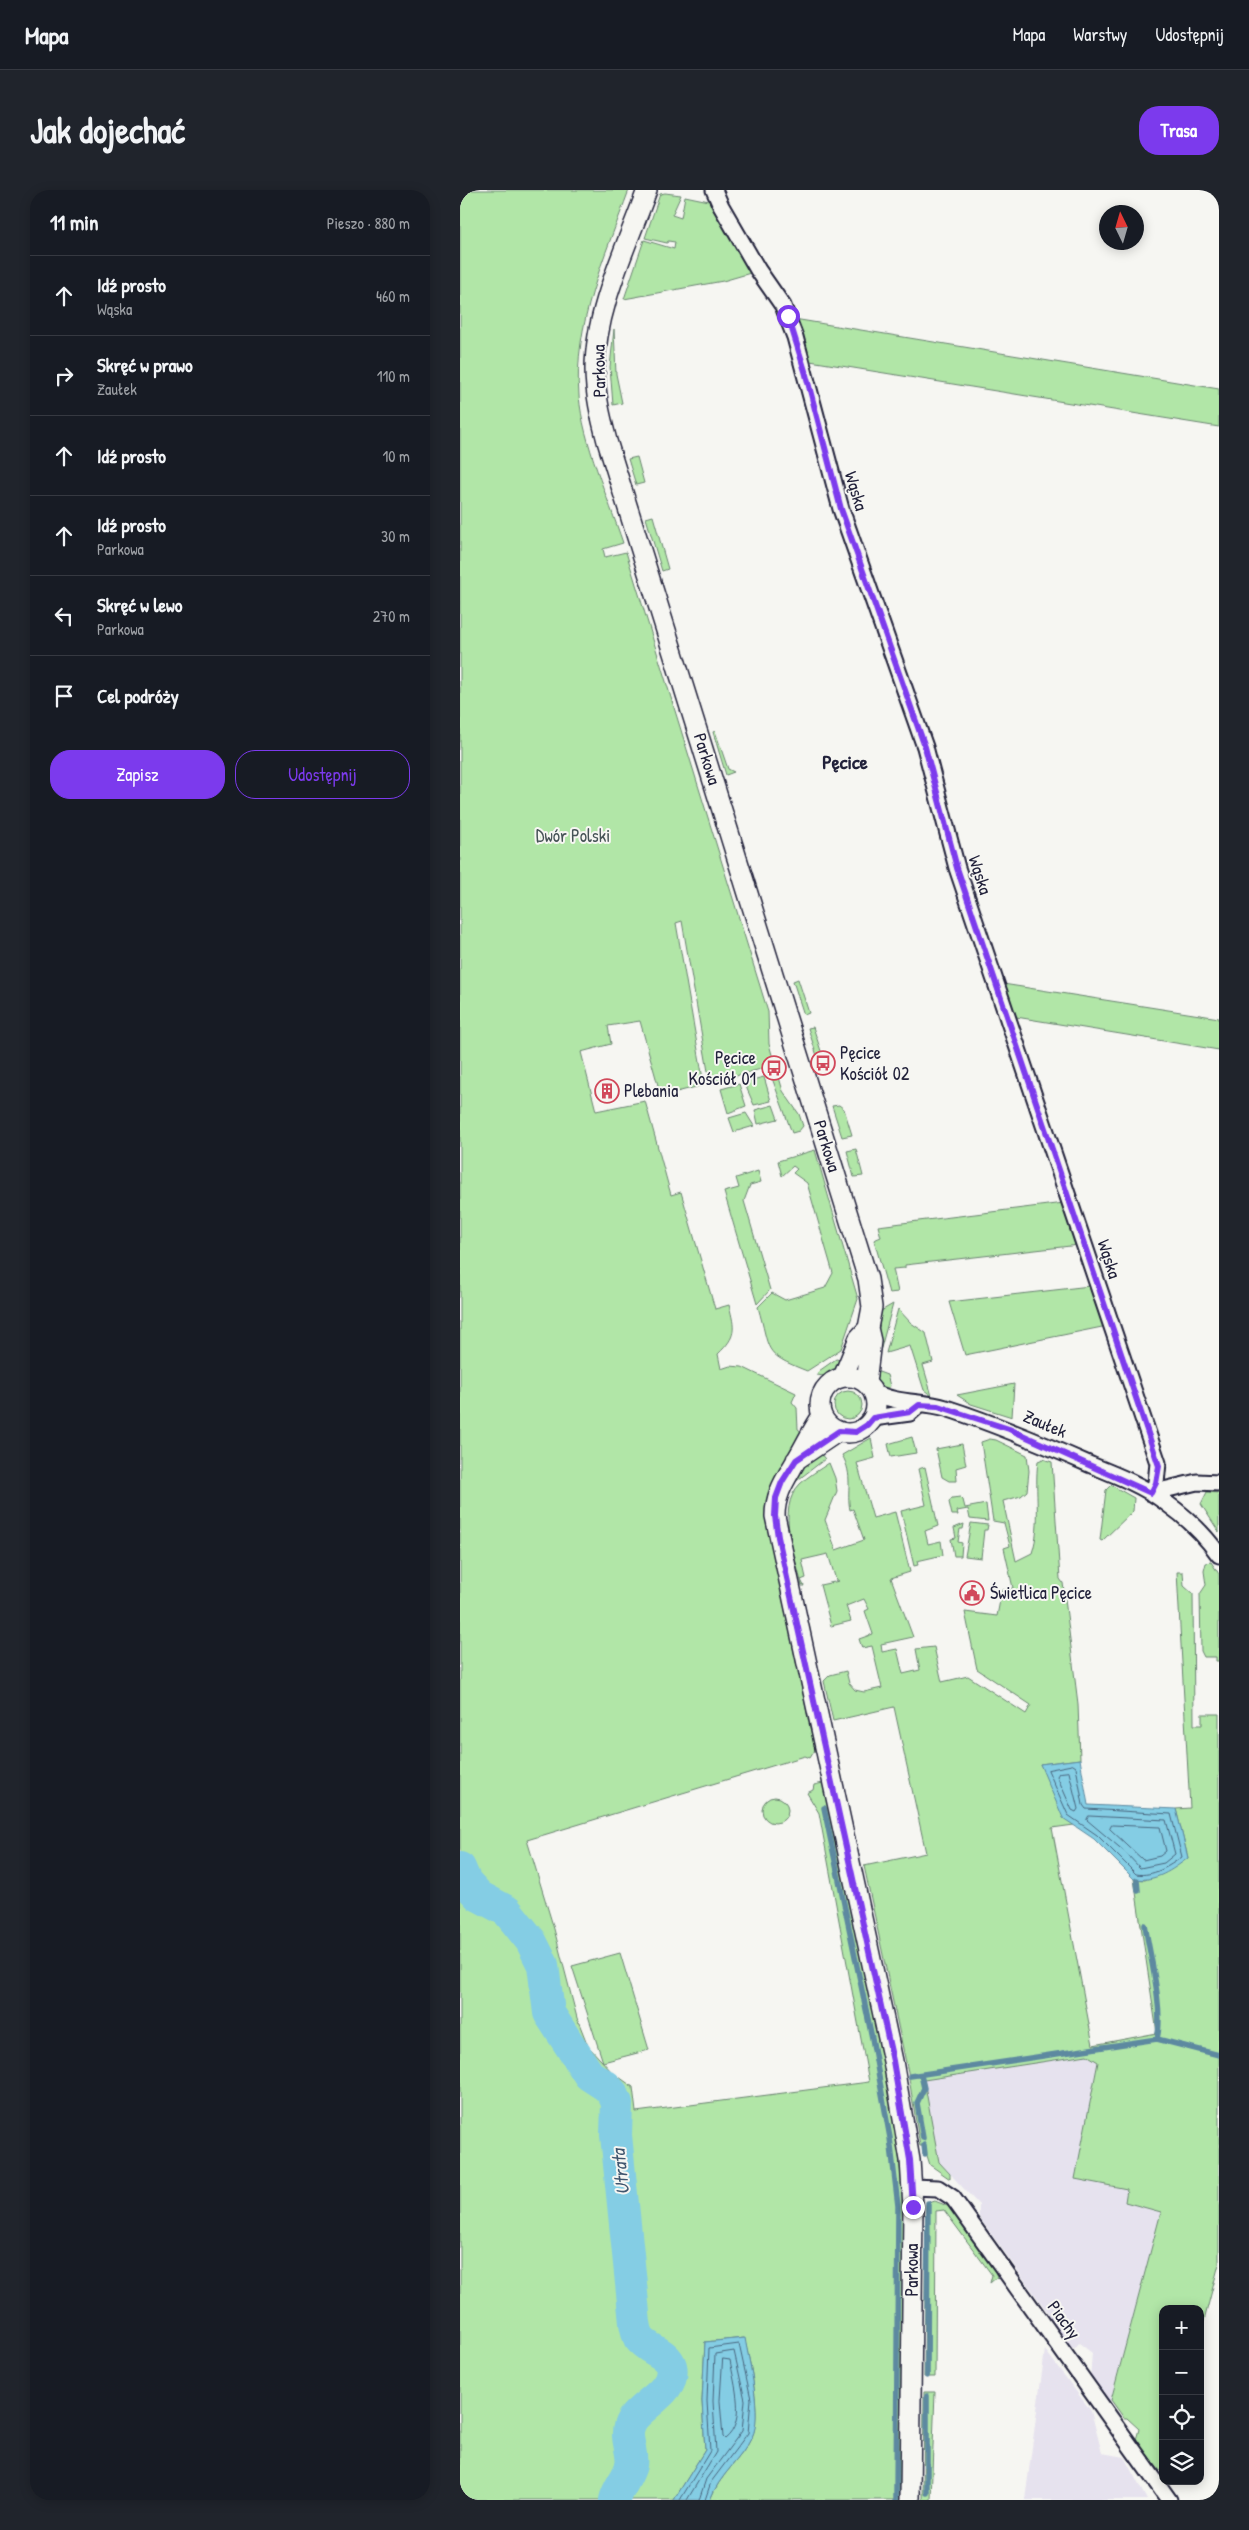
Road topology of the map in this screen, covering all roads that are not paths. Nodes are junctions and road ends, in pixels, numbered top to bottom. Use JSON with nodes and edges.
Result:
{"nodes":[{"id":1,"x":647,"y":190,"type":"edge"},
{"id":2,"x":714,"y":190,"type":"edge"},
{"id":3,"x":868,"y":1328,"type":"junction"},
{"id":4,"x":843,"y":1377,"type":"junction"},
{"id":5,"x":870,"y":1388,"type":"junction"},
{"id":6,"x":919,"y":1405,"type":"junction"},
{"id":7,"x":822,"y":1416,"type":"junction"},
{"id":8,"x":873,"y":1418,"type":"junction"},
{"id":9,"x":839,"y":1431,"type":"junction"},
{"id":10,"x":796,"y":1460,"type":"junction"},
{"id":11,"x":1219,"y":1483,"type":"edge"},
{"id":12,"x":1151,"y":1493,"type":"junction"},
{"id":13,"x":1219,"y":1555,"type":"edge"},
{"id":14,"x":912,"y":2187,"type":"junction"},
{"id":15,"x":910,"y":2500,"type":"edge"},
{"id":16,"x":1169,"y":2500,"type":"edge"}],
"edges":[{"from":1,"to":3,"type":"street","name":"Parkowa"},
{"from":2,"to":12,"type":"street","name":"Wąska"},
{"from":3,"to":4,"type":"street","name":"Parkowa"},
{"from":3,"to":5,"type":"street","name":"Parkowa"},
{"from":4,"to":5,"type":"street"},
{"from":4,"to":7,"type":"street"},
{"from":5,"to":6,"type":"street","name":"Zaułek"},
{"from":5,"to":8,"type":"street"},
{"from":6,"to":8,"type":"street","name":"Zaułek"},
{"from":6,"to":12,"type":"street","name":"Zaułek"},
{"from":7,"to":9,"type":"street"},
{"from":7,"to":10,"type":"street","name":"Parkowa"},
{"from":8,"to":9,"type":"street"},
{"from":9,"to":10,"type":"street","name":"Parkowa"},
{"from":10,"to":14,"type":"street","name":"Parkowa"},
{"from":11,"to":12,"type":"street"},
{"from":12,"to":13,"type":"street"},
{"from":14,"to":15,"type":"street","name":"Parkowa"},
{"from":14,"to":16,"type":"street","name":"Piachy"}]}
